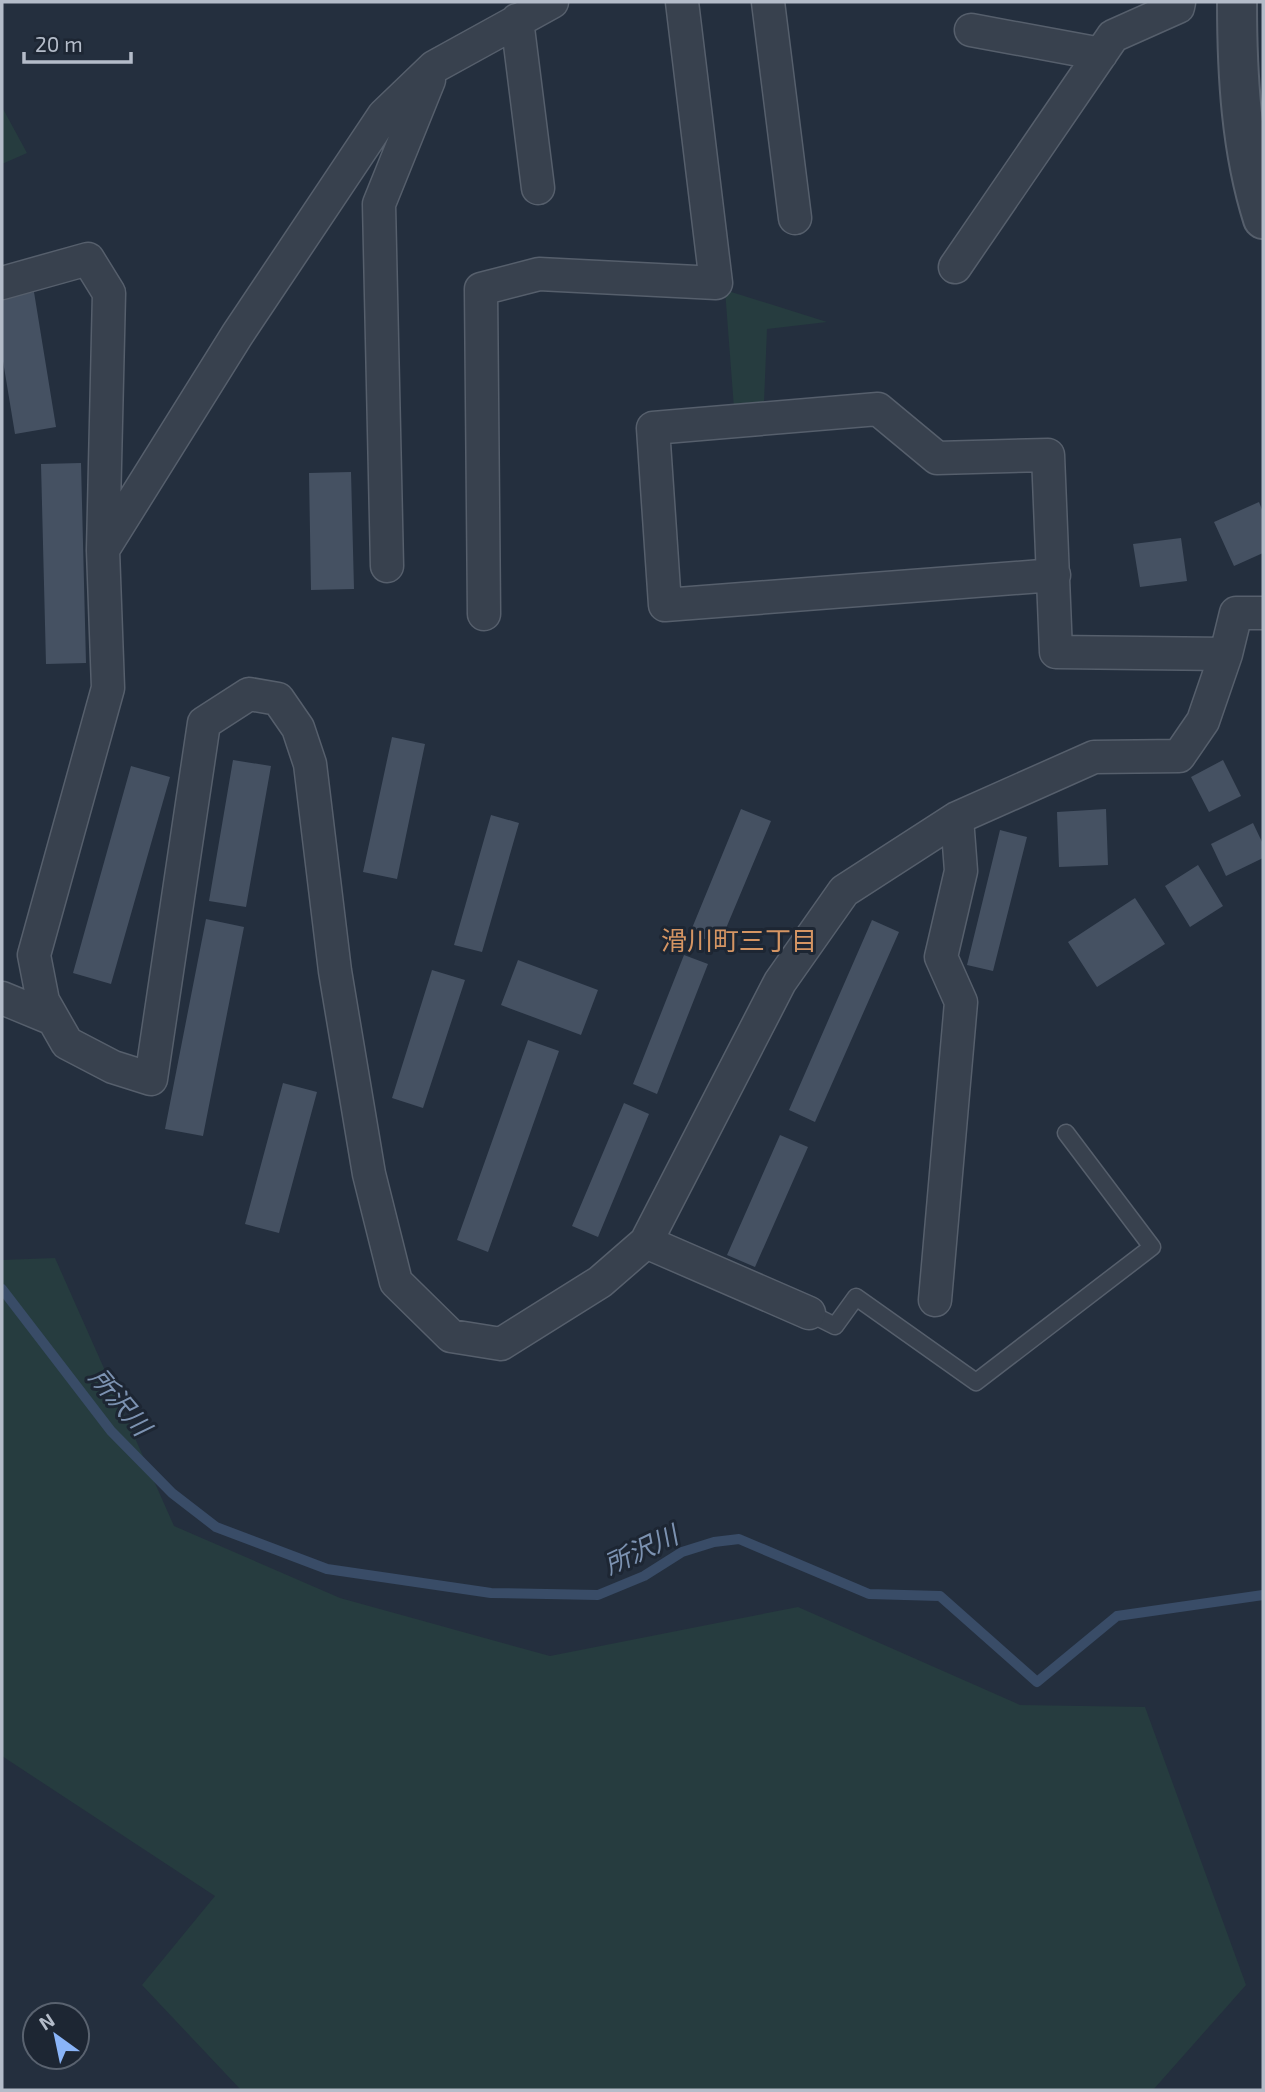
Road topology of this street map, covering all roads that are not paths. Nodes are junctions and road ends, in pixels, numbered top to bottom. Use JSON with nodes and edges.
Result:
{"nodes":[{"id":1,"x":552,"y":2,"type":"edge"},
{"id":2,"x":682,"y":2,"type":"edge"},
{"id":3,"x":768,"y":2,"type":"edge"},
{"id":4,"x":1179,"y":2,"type":"edge"},
{"id":5,"x":1237,"y":2,"type":"edge"},
{"id":6,"x":517,"y":20,"type":"junction"},
{"id":7,"x":971,"y":30,"type":"dead end"},
{"id":8,"x":1101,"y":54,"type":"junction"},
{"id":9,"x":434,"y":67,"type":"junction"},
{"id":10,"x":538,"y":188,"type":"dead end"},
{"id":11,"x":795,"y":218,"type":"dead end"},
{"id":12,"x":1263,"y":219,"type":"edge"},
{"id":13,"x":955,"y":267,"type":"dead end"},
{"id":14,"x":2,"y":283,"type":"edge"},
{"id":15,"x":103,"y":550,"type":"junction"},
{"id":16,"x":387,"y":566,"type":"dead end"},
{"id":17,"x":1054,"y":575,"type":"junction"},
{"id":18,"x":1263,"y":613,"type":"edge"},
{"id":19,"x":484,"y":614,"type":"dead end"},
{"id":20,"x":1226,"y":654,"type":"junction"},
{"id":21,"x":957,"y":818,"type":"junction"},
{"id":22,"x":2,"y":998,"type":"edge"},
{"id":23,"x":53,"y":1019,"type":"junction"},
{"id":24,"x":1066,"y":1133,"type":"dead end"},
{"id":25,"x":646,"y":1241,"type":"junction"},
{"id":26,"x":935,"y":1300,"type":"dead end"},
{"id":27,"x":809,"y":1313,"type":"joint"}],
"edges":[{"from":1,"to":6,"type":"street"},
{"from":2,"to":19,"type":"street"},
{"from":3,"to":11,"type":"street"},
{"from":4,"to":8,"type":"street"},
{"from":5,"to":12,"type":"street"},
{"from":6,"to":9,"type":"street"},
{"from":6,"to":10,"type":"street"},
{"from":7,"to":8,"type":"street"},
{"from":8,"to":13,"type":"street"},
{"from":9,"to":15,"type":"street"},
{"from":9,"to":16,"type":"street"},
{"from":14,"to":15,"type":"street"},
{"from":15,"to":23,"type":"street"},
{"from":17,"to":17,"type":"street"},
{"from":17,"to":20,"type":"street"},
{"from":18,"to":20,"type":"street"},
{"from":20,"to":21,"type":"street"},
{"from":21,"to":25,"type":"street"},
{"from":21,"to":26,"type":"street"},
{"from":22,"to":23,"type":"street"},
{"from":23,"to":25,"type":"street"},
{"from":24,"to":27,"type":"lane"},
{"from":25,"to":27,"type":"street"}]}
